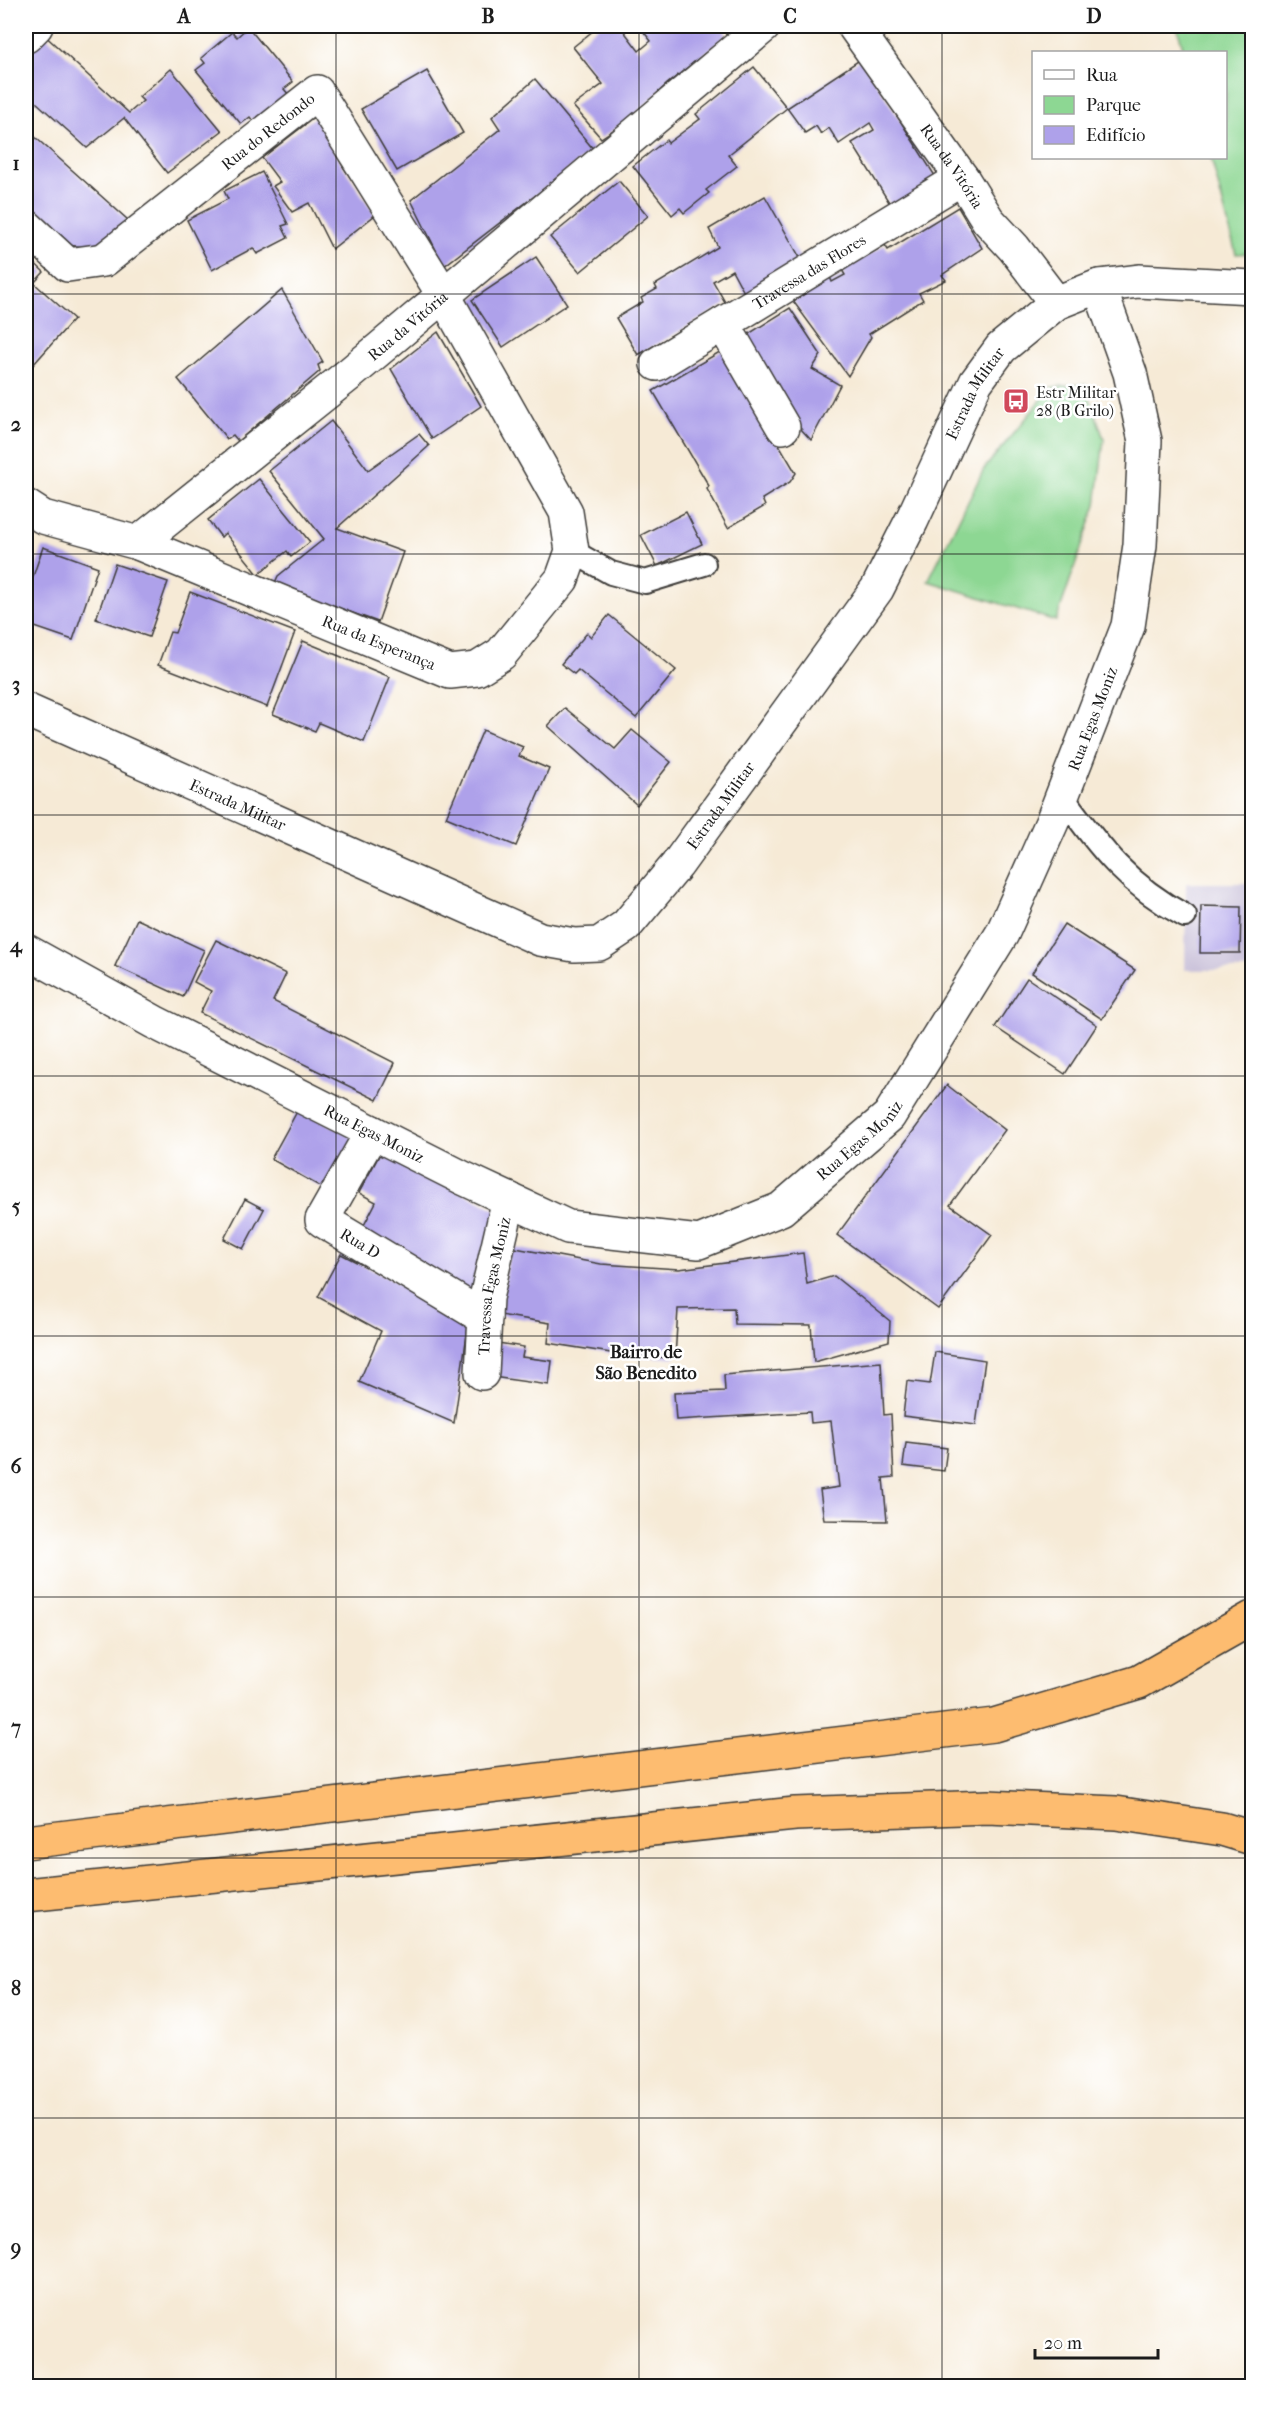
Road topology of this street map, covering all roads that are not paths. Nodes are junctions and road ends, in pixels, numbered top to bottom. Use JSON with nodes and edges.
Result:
{"nodes":[{"id":1,"x":36,"y":26,"type":"edge"},
{"id":2,"x":763,"y":26,"type":"edge"},
{"id":3,"x":854,"y":26,"type":"edge"},
{"id":4,"x":26,"y":36,"type":"edge"},
{"id":5,"x":962,"y":178,"type":"junction"},
{"id":6,"x":26,"y":226,"type":"edge"},
{"id":7,"x":1100,"y":286,"type":"junction"},
{"id":8,"x":1252,"y":287,"type":"edge"},
{"id":9,"x":443,"y":294,"type":"junction"},
{"id":10,"x":1056,"y":303,"type":"junction"},
{"id":11,"x":723,"y":324,"type":"junction"},
{"id":12,"x":657,"y":364,"type":"dead end"},
{"id":13,"x":783,"y":427,"type":"dead end"},
{"id":14,"x":26,"y":506,"type":"edge"},
{"id":15,"x":138,"y":543,"type":"junction"},
{"id":16,"x":572,"y":551,"type":"junction"},
{"id":17,"x":704,"y":564,"type":"dead end"},
{"id":18,"x":26,"y":710,"type":"edge"},
{"id":19,"x":1062,"y":796,"type":"junction"},
{"id":20,"x":1185,"y":916,"type":"dead end"},
{"id":21,"x":26,"y":951,"type":"edge"},
{"id":22,"x":372,"y":1132,"type":"junction"},
{"id":23,"x":509,"y":1199,"type":"junction"},
{"id":24,"x":485,"y":1318,"type":"junction"},
{"id":25,"x":482,"y":1373,"type":"dead end"},
{"id":26,"x":1252,"y":1618,"type":"edge"},
{"id":27,"x":1252,"y":1838,"type":"edge"},
{"id":28,"x":26,"y":1842,"type":"edge"},
{"id":29,"x":26,"y":1894,"type":"edge"}],
"edges":[{"from":1,"to":4,"type":"street"},
{"from":2,"to":9,"type":"street","name":"Rua da Vitória"},
{"from":3,"to":5,"type":"street","name":"Rua da Vitória"},
{"from":5,"to":10,"type":"street","name":"Rua da Vitória"},
{"from":5,"to":11,"type":"street","name":"Travessa das Flores"},
{"from":6,"to":9,"type":"street","name":"Rua do Redondo"},
{"from":7,"to":8,"type":"street","name":"Estrada Militar"},
{"from":7,"to":10,"type":"street","name":"Estrada Militar"},
{"from":7,"to":19,"type":"street","name":"Rua Egas Moniz"},
{"from":9,"to":15,"type":"street","name":"Rua da Vitória"},
{"from":9,"to":16,"type":"street","name":"Rua da Esperança"},
{"from":10,"to":18,"type":"street","name":"Estrada Militar"},
{"from":11,"to":12,"type":"street","name":"Travessa das Flores"},
{"from":11,"to":13,"type":"street"},
{"from":14,"to":15,"type":"street"},
{"from":15,"to":16,"type":"street","name":"Rua da Esperança"},
{"from":16,"to":17,"type":"lane"},
{"from":19,"to":20,"type":"lane"},
{"from":19,"to":23,"type":"street","name":"Rua Egas Moniz"},
{"from":21,"to":22,"type":"street","name":"Rua Egas Moniz"},
{"from":22,"to":23,"type":"street","name":"Rua Egas Moniz"},
{"from":22,"to":24,"type":"street","name":"Rua D"},
{"from":23,"to":24,"type":"street","name":"Travessa Egas Moniz"},
{"from":24,"to":25,"type":"street","name":"Travessa Egas Moniz"},
{"from":26,"to":28,"type":"highway"},
{"from":27,"to":29,"type":"highway"}]}
